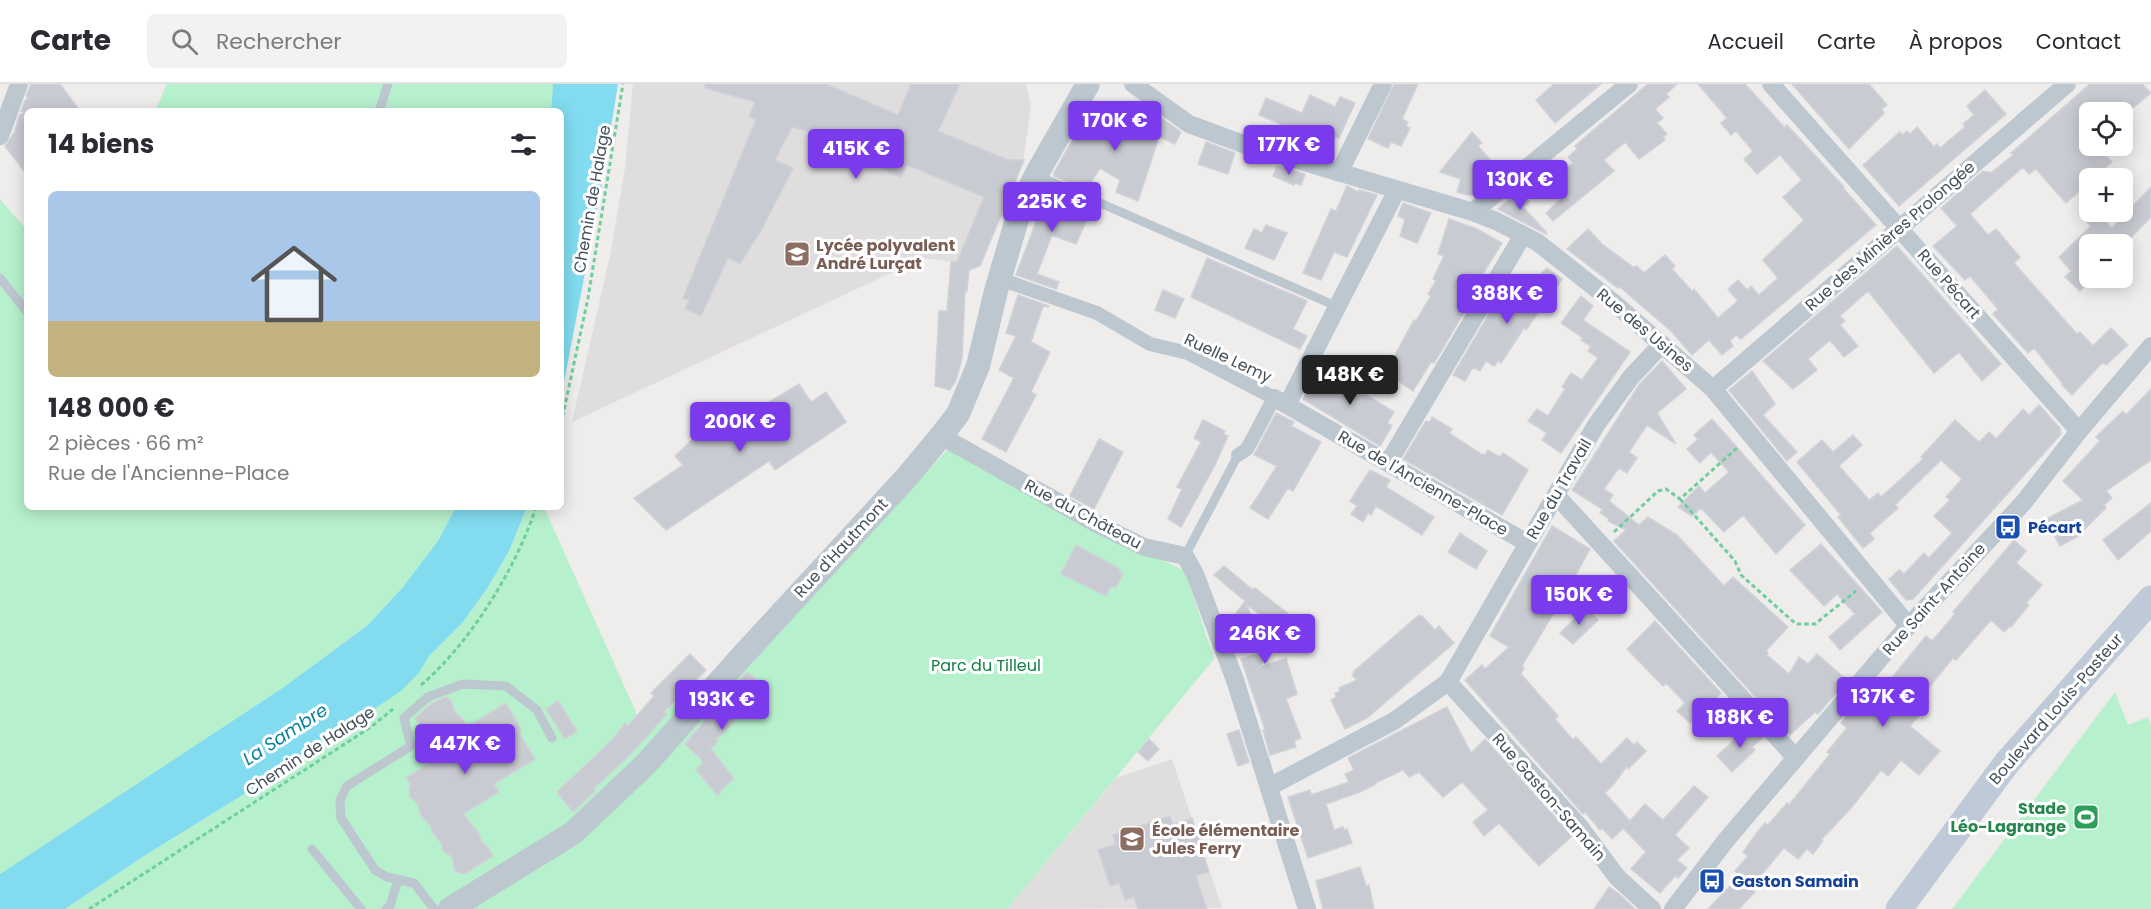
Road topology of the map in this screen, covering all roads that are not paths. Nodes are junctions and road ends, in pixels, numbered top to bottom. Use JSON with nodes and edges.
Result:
{"nodes":[{"id":1,"x":19,"y":84,"type":"edge"},
{"id":2,"x":388,"y":84,"type":"edge"},
{"id":3,"x":1088,"y":84,"type":"edge"},
{"id":4,"x":1133,"y":84,"type":"edge"},
{"id":5,"x":1383,"y":84,"type":"edge"},
{"id":6,"x":1629,"y":84,"type":"edge"},
{"id":7,"x":1771,"y":84,"type":"edge"},
{"id":8,"x":2067,"y":84,"type":"edge"},
{"id":9,"x":380,"y":108,"type":"edge"},
{"id":10,"x":0,"y":136,"type":"edge"},
{"id":11,"x":1339,"y":173,"type":"junction"},
{"id":12,"x":1036,"y":175,"type":"junction"},
{"id":13,"x":1397,"y":190,"type":"junction"},
{"id":14,"x":1473,"y":212,"type":"junction"},
{"id":15,"x":1899,"y":228,"type":"junction"},
{"id":16,"x":1523,"y":235,"type":"junction"},
{"id":17,"x":0,"y":278,"type":"edge"},
{"id":18,"x":1000,"y":279,"type":"junction"},
{"id":19,"x":1336,"y":306,"type":"junction"},
{"id":20,"x":24,"y":308,"type":"edge"},
{"id":21,"x":1662,"y":344,"type":"junction"},
{"id":22,"x":2151,"y":346,"type":"edge"},
{"id":23,"x":1713,"y":389,"type":"junction"},
{"id":24,"x":1281,"y":401,"type":"junction"},
{"id":25,"x":2079,"y":431,"type":"junction"},
{"id":26,"x":941,"y":436,"type":"junction"},
{"id":27,"x":1238,"y":455,"type":"joint"},
{"id":28,"x":1388,"y":463,"type":"junction"},
{"id":29,"x":1556,"y":495,"type":"junction"},
{"id":30,"x":1527,"y":543,"type":"junction"},
{"id":31,"x":1185,"y":556,"type":"junction"},
{"id":32,"x":2151,"y":598,"type":"edge"},
{"id":33,"x":1908,"y":625,"type":"junction"},
{"id":34,"x":1448,"y":682,"type":"junction"},
{"id":35,"x":552,"y":738,"type":"dead end"},
{"id":36,"x":1796,"y":758,"type":"junction"},
{"id":37,"x":1269,"y":787,"type":"junction"},
{"id":38,"x":312,"y":849,"type":"dead end"},
{"id":39,"x":398,"y":880,"type":"junction"},
{"id":40,"x":361,"y":909,"type":"edge"},
{"id":41,"x":386,"y":909,"type":"edge"},
{"id":42,"x":434,"y":909,"type":"edge"},
{"id":43,"x":450,"y":909,"type":"edge"},
{"id":44,"x":1307,"y":909,"type":"edge"},
{"id":45,"x":1652,"y":909,"type":"edge"},
{"id":46,"x":1673,"y":909,"type":"edge"},
{"id":47,"x":1899,"y":909,"type":"edge"}],
"edges":[{"from":1,"to":10,"type":"street"},
{"from":2,"to":9,"type":"lane"},
{"from":3,"to":12,"type":"street","name":"Rue d'Hautmont"},
{"from":4,"to":11,"type":"street","name":"Rue des Usines"},
{"from":5,"to":11,"type":"street"},
{"from":6,"to":14,"type":"street"},
{"from":7,"to":15,"type":"street","name":"Rue Pécart"},
{"from":8,"to":15,"type":"street","name":"Rue des Minières Prolongée"},
{"from":11,"to":13,"type":"street","name":"Rue des Usines"},
{"from":12,"to":18,"type":"street","name":"Rue d'Hautmont"},
{"from":12,"to":19,"type":"lane"},
{"from":13,"to":14,"type":"street","name":"Rue des Usines"},
{"from":13,"to":19,"type":"street"},
{"from":14,"to":16,"type":"street","name":"Rue des Usines"},
{"from":15,"to":23,"type":"street","name":"Rue des Minières Prolongée"},
{"from":15,"to":25,"type":"street","name":"Rue Pécart"},
{"from":16,"to":21,"type":"street","name":"Rue des Usines"},
{"from":16,"to":28,"type":"street"},
{"from":17,"to":20,"type":"lane"},
{"from":18,"to":24,"type":"street","name":"Ruelle Lemy"},
{"from":18,"to":26,"type":"street","name":"Rue d'Hautmont"},
{"from":19,"to":24,"type":"street"},
{"from":21,"to":23,"type":"street","name":"Rue des Usines"},
{"from":21,"to":29,"type":"street","name":"Rue du Travail"},
{"from":22,"to":25,"type":"street","name":"Rue Saint-Antoine"},
{"from":23,"to":33,"type":"street","name":"Rue des Usines"},
{"from":24,"to":27,"type":"street","name":"Ruelle Lemy"},
{"from":24,"to":28,"type":"street","name":"Rue de l'Ancienne-Place"},
{"from":25,"to":33,"type":"street","name":"Rue Saint-Antoine"},
{"from":26,"to":31,"type":"street","name":"Rue du Château"},
{"from":26,"to":43,"type":"street","name":"Rue d'Hautmont"},
{"from":27,"to":31,"type":"lane","name":"Ruelle Lemy"},
{"from":28,"to":30,"type":"street","name":"Rue de l'Ancienne-Place"},
{"from":29,"to":30,"type":"street","name":"Rue du Travail"},
{"from":29,"to":36,"type":"street"},
{"from":30,"to":34,"type":"street","name":"Rue du Travail"},
{"from":31,"to":37,"type":"street"},
{"from":32,"to":47,"type":"main road","name":"Boulevard Louis-Pasteur"},
{"from":33,"to":36,"type":"street","name":"Rue Saint-Antoine"},
{"from":34,"to":37,"type":"street","name":"Rue du Travail"},
{"from":34,"to":45,"type":"street","name":"Rue Gaston-Samain"},
{"from":35,"to":39,"type":"lane"},
{"from":36,"to":46,"type":"street","name":"Rue Saint-Antoine"},
{"from":37,"to":44,"type":"street"},
{"from":38,"to":40,"type":"lane"},
{"from":39,"to":41,"type":"lane"},
{"from":39,"to":42,"type":"lane"}]}
